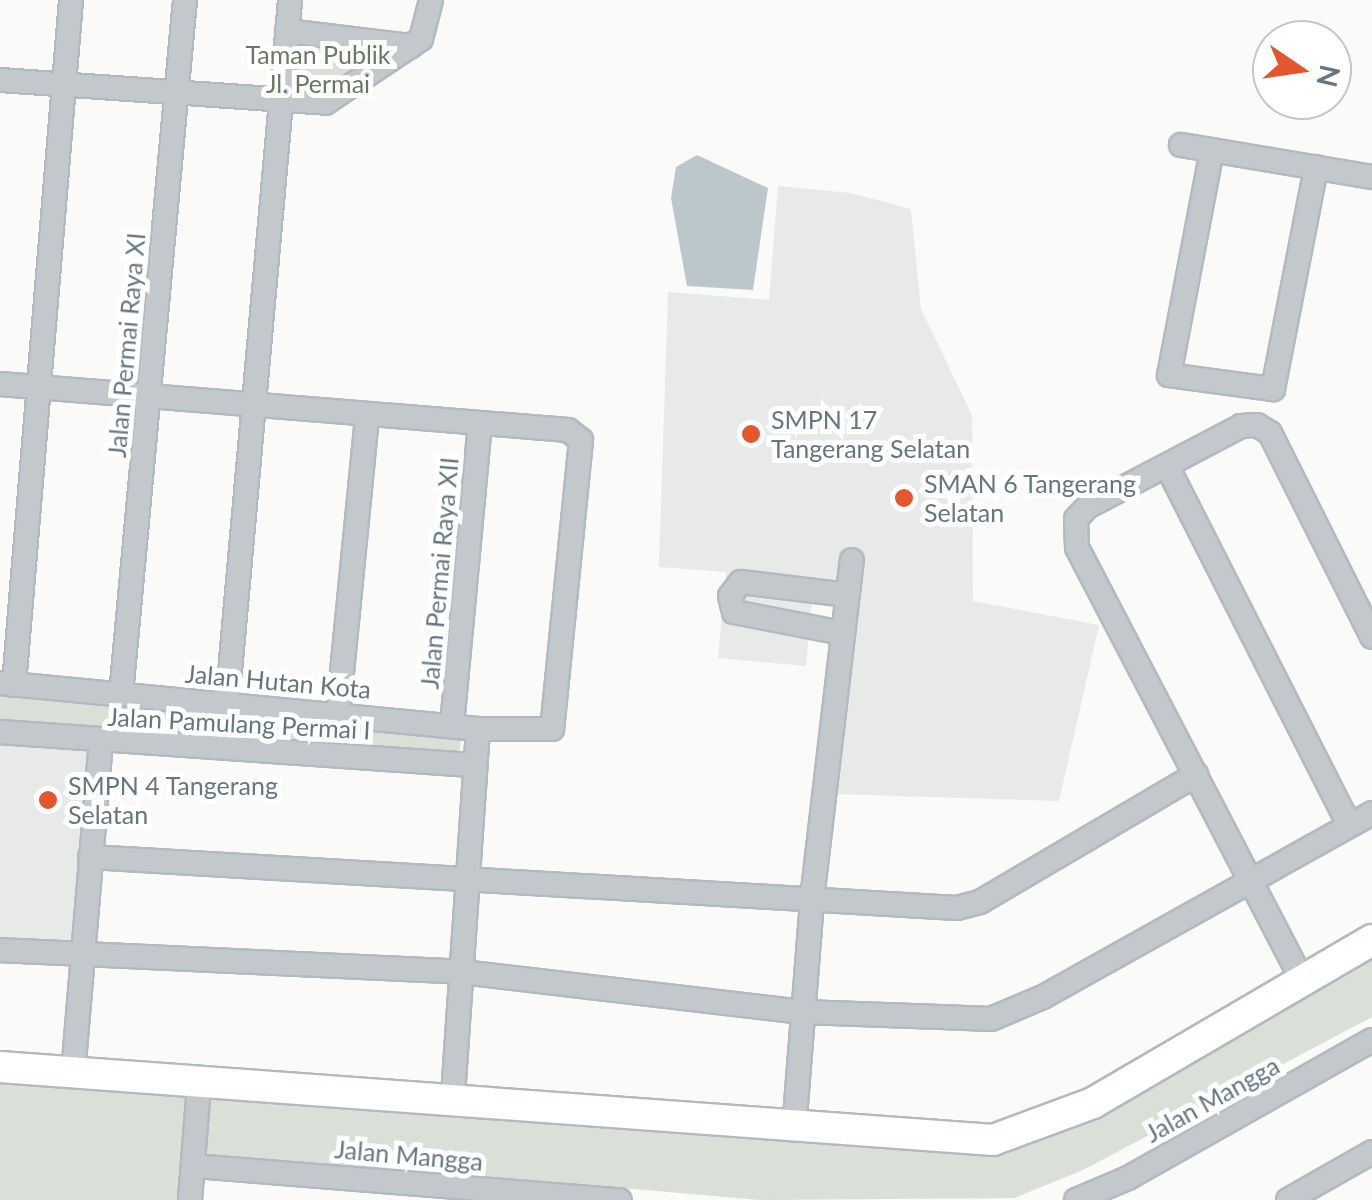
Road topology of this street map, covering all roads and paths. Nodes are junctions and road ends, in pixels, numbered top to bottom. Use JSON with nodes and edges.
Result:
{"nodes":[{"id":1,"x":71,"y":0,"type":"edge"},
{"id":2,"x":185,"y":0,"type":"edge"},
{"id":3,"x":290,"y":0,"type":"edge"},
{"id":4,"x":431,"y":0,"type":"edge"},
{"id":5,"x":287,"y":31,"type":"junction"},
{"id":6,"x":411,"y":46,"type":"junction"},
{"id":7,"x":0,"y":80,"type":"edge"},
{"id":8,"x":62,"y":87,"type":"junction"},
{"id":9,"x":177,"y":96,"type":"junction"},
{"id":10,"x":280,"y":103,"type":"junction"},
{"id":11,"x":1182,"y":145,"type":"dead end"},
{"id":12,"x":1212,"y":150,"type":"junction"},
{"id":13,"x":1316,"y":167,"type":"junction"},
{"id":14,"x":1372,"y":177,"type":"edge"},
{"id":15,"x":0,"y":384,"type":"edge"},
{"id":16,"x":38,"y":387,"type":"junction"},
{"id":17,"x":148,"y":396,"type":"junction"},
{"id":18,"x":259,"y":404,"type":"junction"},
{"id":19,"x":367,"y":418,"type":"junction"},
{"id":20,"x":480,"y":426,"type":"junction"},
{"id":21,"x":1167,"y":466,"type":"junction"},
{"id":22,"x":852,"y":560,"type":"dead end"},
{"id":23,"x":847,"y":595,"type":"junction"},
{"id":24,"x":842,"y":633,"type":"junction"},
{"id":25,"x":1372,"y":636,"type":"edge"},
{"id":26,"x":7,"y":684,"type":"edge"},
{"id":27,"x":120,"y":695,"type":"junction"},
{"id":28,"x":227,"y":705,"type":"junction"},
{"id":29,"x":338,"y":713,"type":"junction"},
{"id":30,"x":452,"y":725,"type":"junction"},
{"id":31,"x":478,"y":729,"type":"junction"},
{"id":32,"x":0,"y":732,"type":"edge"},
{"id":33,"x":100,"y":742,"type":"junction"},
{"id":34,"x":476,"y":764,"type":"junction"},
{"id":35,"x":1196,"y":775,"type":"junction"},
{"id":36,"x":1372,"y":813,"type":"edge"},
{"id":37,"x":1350,"y":824,"type":"junction"},
{"id":38,"x":90,"y":857,"type":"junction"},
{"id":39,"x":1252,"y":874,"type":"junction"},
{"id":40,"x":466,"y":875,"type":"junction"},
{"id":41,"x":812,"y":899,"type":"junction"},
{"id":42,"x":1372,"y":940,"type":"edge"},
{"id":43,"x":0,"y":950,"type":"edge"},
{"id":44,"x":84,"y":958,"type":"junction"},
{"id":45,"x":462,"y":972,"type":"junction"},
{"id":46,"x":1300,"y":976,"type":"junction"},
{"id":47,"x":802,"y":1012,"type":"junction"},
{"id":48,"x":1372,"y":1040,"type":"edge"},
{"id":49,"x":0,"y":1066,"type":"edge"},
{"id":50,"x":73,"y":1074,"type":"junction"},
{"id":51,"x":199,"y":1085,"type":"junction"},
{"id":52,"x":452,"y":1096,"type":"junction"},
{"id":53,"x":794,"y":1130,"type":"junction"},
{"id":54,"x":1372,"y":1152,"type":"edge"},
{"id":55,"x":194,"y":1166,"type":"junction"},
{"id":56,"x":605,"y":1199,"type":"edge"},
{"id":57,"x":190,"y":1200,"type":"edge"},
{"id":58,"x":1076,"y":1200,"type":"edge"},
{"id":59,"x":1288,"y":1200,"type":"edge"}],
"edges":[{"from":1,"to":8,"type":"street"},
{"from":2,"to":9,"type":"street","name":"Jalan Permai Raya XI"},
{"from":3,"to":5,"type":"street"},
{"from":4,"to":6,"type":"street"},
{"from":5,"to":6,"type":"street"},
{"from":5,"to":10,"type":"street"},
{"from":6,"to":10,"type":"street"},
{"from":7,"to":8,"type":"street"},
{"from":8,"to":9,"type":"street"},
{"from":8,"to":16,"type":"street"},
{"from":9,"to":10,"type":"street"},
{"from":9,"to":17,"type":"street","name":"Jalan Permai Raya XI"},
{"from":10,"to":18,"type":"street"},
{"from":11,"to":12,"type":"street"},
{"from":12,"to":13,"type":"street"},
{"from":12,"to":13,"type":"street"},
{"from":13,"to":14,"type":"street"},
{"from":15,"to":16,"type":"street"},
{"from":16,"to":17,"type":"street"},
{"from":16,"to":26,"type":"street"},
{"from":17,"to":18,"type":"street"},
{"from":17,"to":27,"type":"street","name":"Jalan Permai Raya XI"},
{"from":18,"to":19,"type":"street"},
{"from":18,"to":28,"type":"street"},
{"from":19,"to":20,"type":"street"},
{"from":19,"to":29,"type":"street"},
{"from":20,"to":30,"type":"street","name":"Jalan Permai Raya XII"},
{"from":20,"to":31,"type":"street","name":"Jalan Hutan Kota"},
{"from":21,"to":25,"type":"street"},
{"from":21,"to":35,"type":"street"},
{"from":21,"to":37,"type":"street"},
{"from":22,"to":23,"type":"street"},
{"from":23,"to":24,"type":"street"},
{"from":23,"to":24,"type":"street"},
{"from":24,"to":41,"type":"street"},
{"from":26,"to":27,"type":"street","name":"Jalan Hutan Kota"},
{"from":27,"to":28,"type":"street","name":"Jalan Hutan Kota"},
{"from":28,"to":29,"type":"street","name":"Jalan Hutan Kota"},
{"from":29,"to":30,"type":"street","name":"Jalan Hutan Kota"},
{"from":30,"to":31,"type":"street","name":"Jalan Hutan Kota"},
{"from":31,"to":34,"type":"street"},
{"from":32,"to":33,"type":"street","name":"Jalan Pamulang Permai I"},
{"from":33,"to":34,"type":"street","name":"Jalan Pamulang Permai I"},
{"from":33,"to":38,"type":"street"},
{"from":34,"to":40,"type":"street"},
{"from":35,"to":39,"type":"street"},
{"from":35,"to":41,"type":"street"},
{"from":36,"to":37,"type":"street"},
{"from":37,"to":39,"type":"street"},
{"from":38,"to":40,"type":"street"},
{"from":38,"to":44,"type":"street"},
{"from":39,"to":46,"type":"street"},
{"from":39,"to":47,"type":"street"},
{"from":40,"to":41,"type":"street"},
{"from":40,"to":45,"type":"street"},
{"from":41,"to":47,"type":"street"},
{"from":42,"to":46,"type":"street"},
{"from":43,"to":44,"type":"street"},
{"from":44,"to":45,"type":"street"},
{"from":44,"to":50,"type":"street"},
{"from":45,"to":47,"type":"street"},
{"from":45,"to":52,"type":"street"},
{"from":46,"to":53,"type":"street"},
{"from":47,"to":53,"type":"street"},
{"from":48,"to":58,"type":"street","name":"Jalan Mangga"},
{"from":49,"to":50,"type":"street"},
{"from":50,"to":51,"type":"street"},
{"from":51,"to":52,"type":"street"},
{"from":51,"to":55,"type":"street"},
{"from":52,"to":53,"type":"street"},
{"from":54,"to":59,"type":"street"},
{"from":55,"to":56,"type":"street","name":"Jalan Mangga"},
{"from":55,"to":57,"type":"street"}]}
